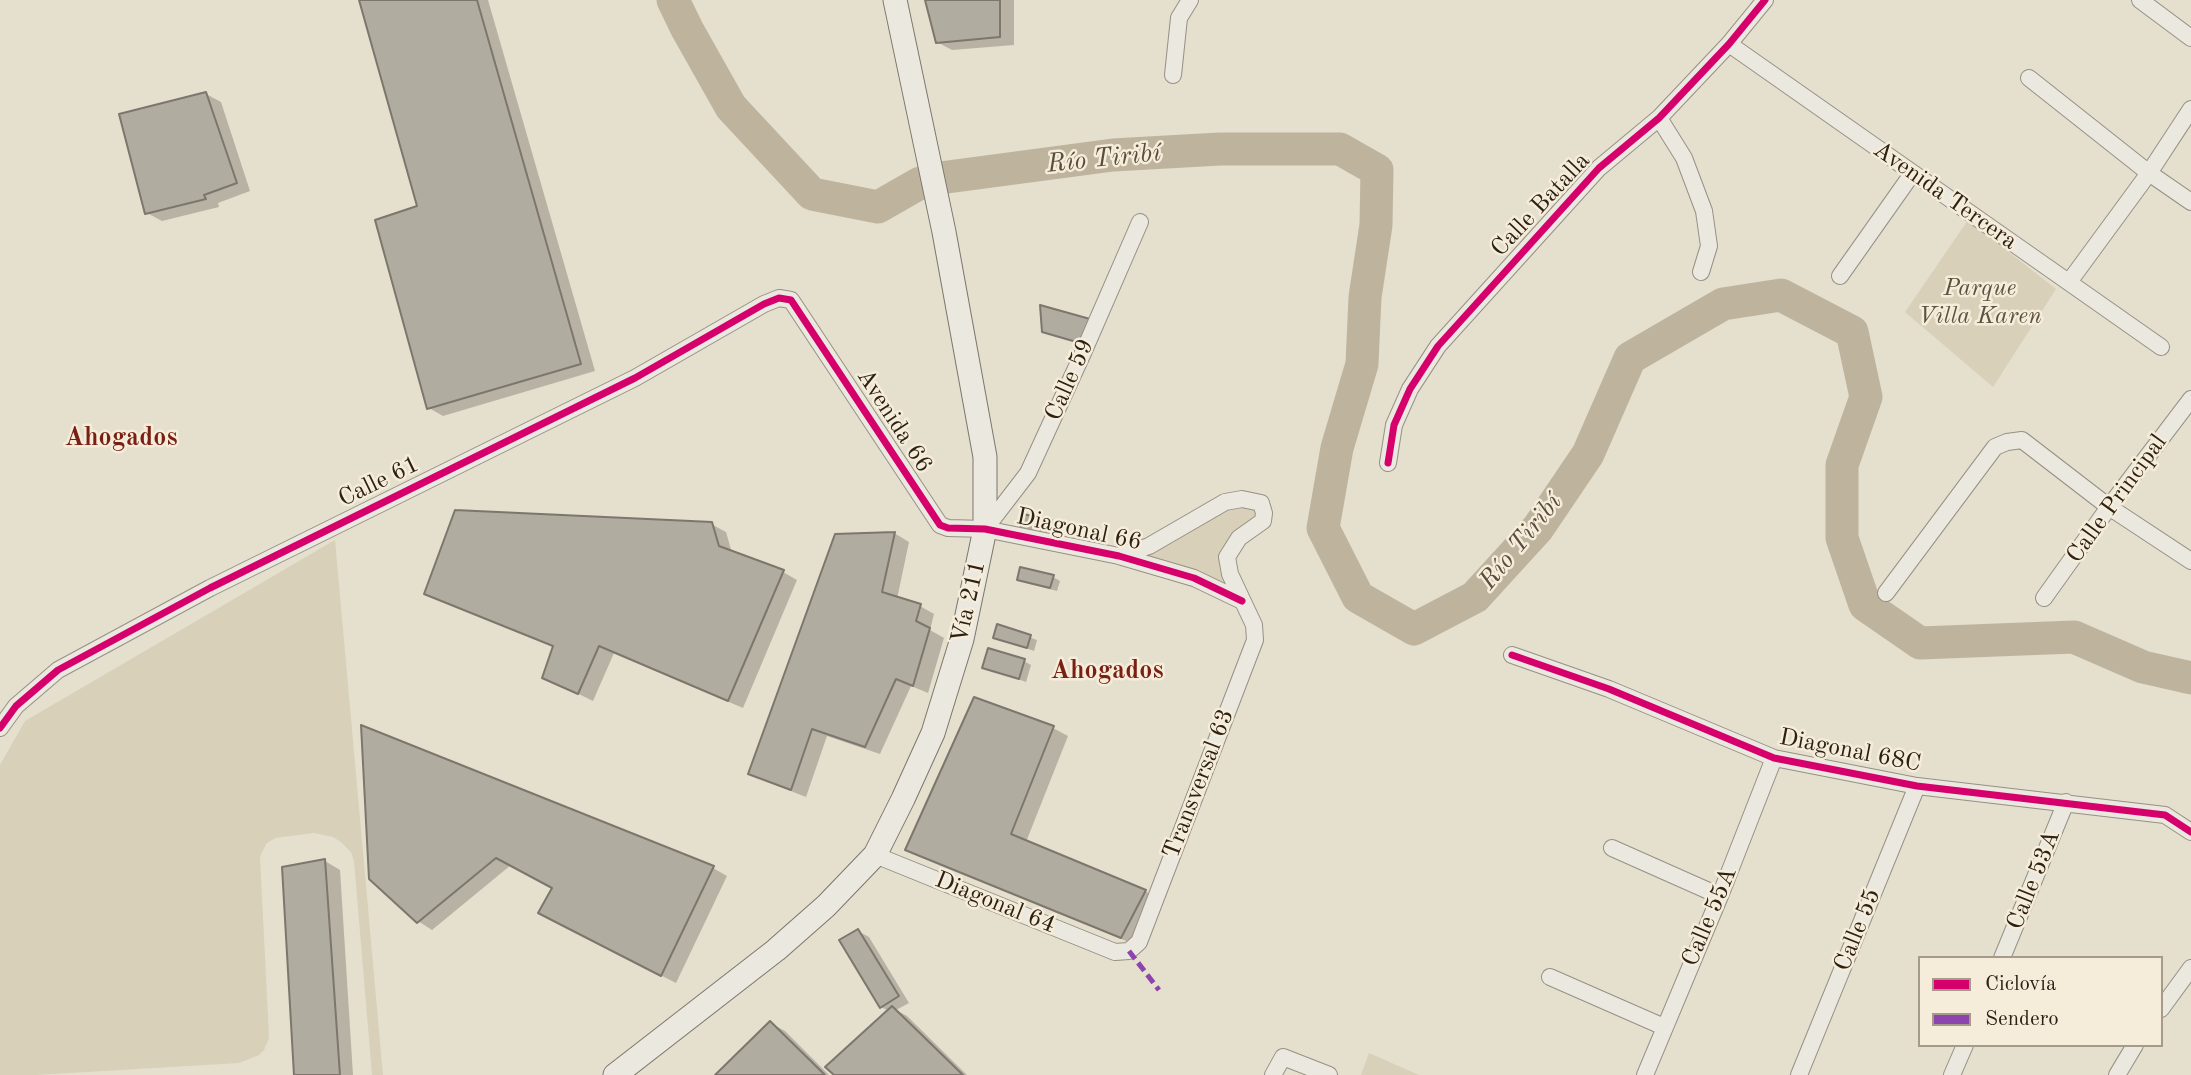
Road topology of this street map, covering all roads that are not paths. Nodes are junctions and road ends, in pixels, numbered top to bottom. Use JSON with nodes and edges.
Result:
{"nodes":[{"id":1,"x":895,"y":0,"type":"edge"},
{"id":2,"x":1190,"y":0,"type":"edge"},
{"id":3,"x":1765,"y":0,"type":"edge"},
{"id":4,"x":2140,"y":0,"type":"edge"},
{"id":5,"x":2191,"y":38,"type":"edge"},
{"id":6,"x":1729,"y":44,"type":"junction"},
{"id":7,"x":1173,"y":75,"type":"dead end"},
{"id":8,"x":2029,"y":78,"type":"dead end"},
{"id":9,"x":2191,"y":109,"type":"edge"},
{"id":10,"x":1659,"y":118,"type":"junction"},
{"id":11,"x":2149,"y":173,"type":"junction"},
{"id":12,"x":1912,"y":174,"type":"junction"},
{"id":13,"x":2191,"y":202,"type":"edge"},
{"id":14,"x":1140,"y":222,"type":"dead end"},
{"id":15,"x":1701,"y":272,"type":"dead end"},
{"id":16,"x":1840,"y":276,"type":"dead end"},
{"id":17,"x":2069,"y":282,"type":"junction"},
{"id":18,"x":791,"y":300,"type":"joint"},
{"id":19,"x":2161,"y":347,"type":"dead end"},
{"id":20,"x":2191,"y":400,"type":"edge"},
{"id":21,"x":1388,"y":463,"type":"dead end"},
{"id":22,"x":2109,"y":507,"type":"junction"},
{"id":23,"x":985,"y":529,"type":"junction"},
{"id":24,"x":1119,"y":556,"type":"junction"},
{"id":25,"x":2191,"y":561,"type":"edge"},
{"id":26,"x":1886,"y":593,"type":"dead end"},
{"id":27,"x":2044,"y":598,"type":"dead end"},
{"id":28,"x":1242,"y":601,"type":"junction"},
{"id":29,"x":1512,"y":655,"type":"dead end"},
{"id":30,"x":0,"y":728,"type":"edge"},
{"id":31,"x":1774,"y":758,"type":"junction"},
{"id":32,"x":1917,"y":786,"type":"junction"},
{"id":33,"x":2066,"y":802,"type":"junction"},
{"id":34,"x":2191,"y":832,"type":"edge"},
{"id":35,"x":1612,"y":848,"type":"dead end"},
{"id":36,"x":875,"y":855,"type":"junction"},
{"id":37,"x":1720,"y":896,"type":"junction"},
{"id":38,"x":1115,"y":952,"type":"joint"},
{"id":39,"x":2003,"y":956,"type":"edge"},
{"id":40,"x":2191,"y":968,"type":"edge"},
{"id":41,"x":1550,"y":977,"type":"dead end"},
{"id":42,"x":2163,"y":1006,"type":"edge"},
{"id":43,"x":1664,"y":1027,"type":"junction"},
{"id":44,"x":1964,"y":1047,"type":"edge"},
{"id":45,"x":2134,"y":1047,"type":"edge"},
{"id":46,"x":615,"y":1075,"type":"edge"},
{"id":47,"x":1273,"y":1075,"type":"edge"},
{"id":48,"x":1329,"y":1075,"type":"edge"},
{"id":49,"x":1645,"y":1075,"type":"edge"},
{"id":50,"x":1799,"y":1075,"type":"edge"},
{"id":51,"x":1952,"y":1075,"type":"edge"},
{"id":52,"x":2117,"y":1075,"type":"edge"}],
"edges":[{"from":1,"to":23,"type":"main road","name":"Vía 211"},
{"from":2,"to":7,"type":"street"},
{"from":3,"to":6,"type":"street","name":"Calle Batalla"},
{"from":4,"to":5,"type":"street"},
{"from":6,"to":10,"type":"street","name":"Calle Batalla"},
{"from":6,"to":12,"type":"street","name":"Avenida Tercera"},
{"from":8,"to":11,"type":"street"},
{"from":9,"to":11,"type":"street"},
{"from":10,"to":15,"type":"street"},
{"from":10,"to":21,"type":"street","name":"Calle Batalla"},
{"from":11,"to":13,"type":"street"},
{"from":11,"to":17,"type":"street"},
{"from":12,"to":16,"type":"street"},
{"from":12,"to":17,"type":"street","name":"Avenida Tercera"},
{"from":14,"to":23,"type":"street","name":"Calle 59"},
{"from":17,"to":19,"type":"street","name":"Avenida Tercera"},
{"from":18,"to":23,"type":"street","name":"Avenida 66"},
{"from":18,"to":30,"type":"street","name":"Calle 61"},
{"from":20,"to":22,"type":"street","name":"Calle Principal"},
{"from":22,"to":25,"type":"street"},
{"from":22,"to":26,"type":"street"},
{"from":22,"to":27,"type":"street","name":"Calle Principal"},
{"from":23,"to":24,"type":"street","name":"Diagonal 66"},
{"from":23,"to":36,"type":"main road","name":"Vía 211"},
{"from":24,"to":28,"type":"street","name":"Diagonal 66"},
{"from":24,"to":28,"type":"street","name":"Transversal 63"},
{"from":28,"to":38,"type":"street","name":"Transversal 63"},
{"from":29,"to":31,"type":"street","name":"Diagonal 68C"},
{"from":31,"to":32,"type":"street","name":"Diagonal 68C"},
{"from":31,"to":37,"type":"street","name":"Calle 55A"},
{"from":32,"to":33,"type":"street","name":"Diagonal 68C"},
{"from":32,"to":50,"type":"street","name":"Calle 55"},
{"from":33,"to":34,"type":"street","name":"Diagonal 68C"},
{"from":33,"to":39,"type":"street","name":"Calle 53A"},
{"from":35,"to":37,"type":"street"},
{"from":36,"to":38,"type":"street","name":"Diagonal 64"},
{"from":36,"to":46,"type":"main road","name":"Vía 211"},
{"from":37,"to":43,"type":"street","name":"Calle 55A"},
{"from":40,"to":42,"type":"street"},
{"from":41,"to":43,"type":"street"},
{"from":43,"to":49,"type":"street","name":"Calle 55A"},
{"from":44,"to":51,"type":"street"},
{"from":45,"to":52,"type":"street"},
{"from":47,"to":48,"type":"street"}]}
